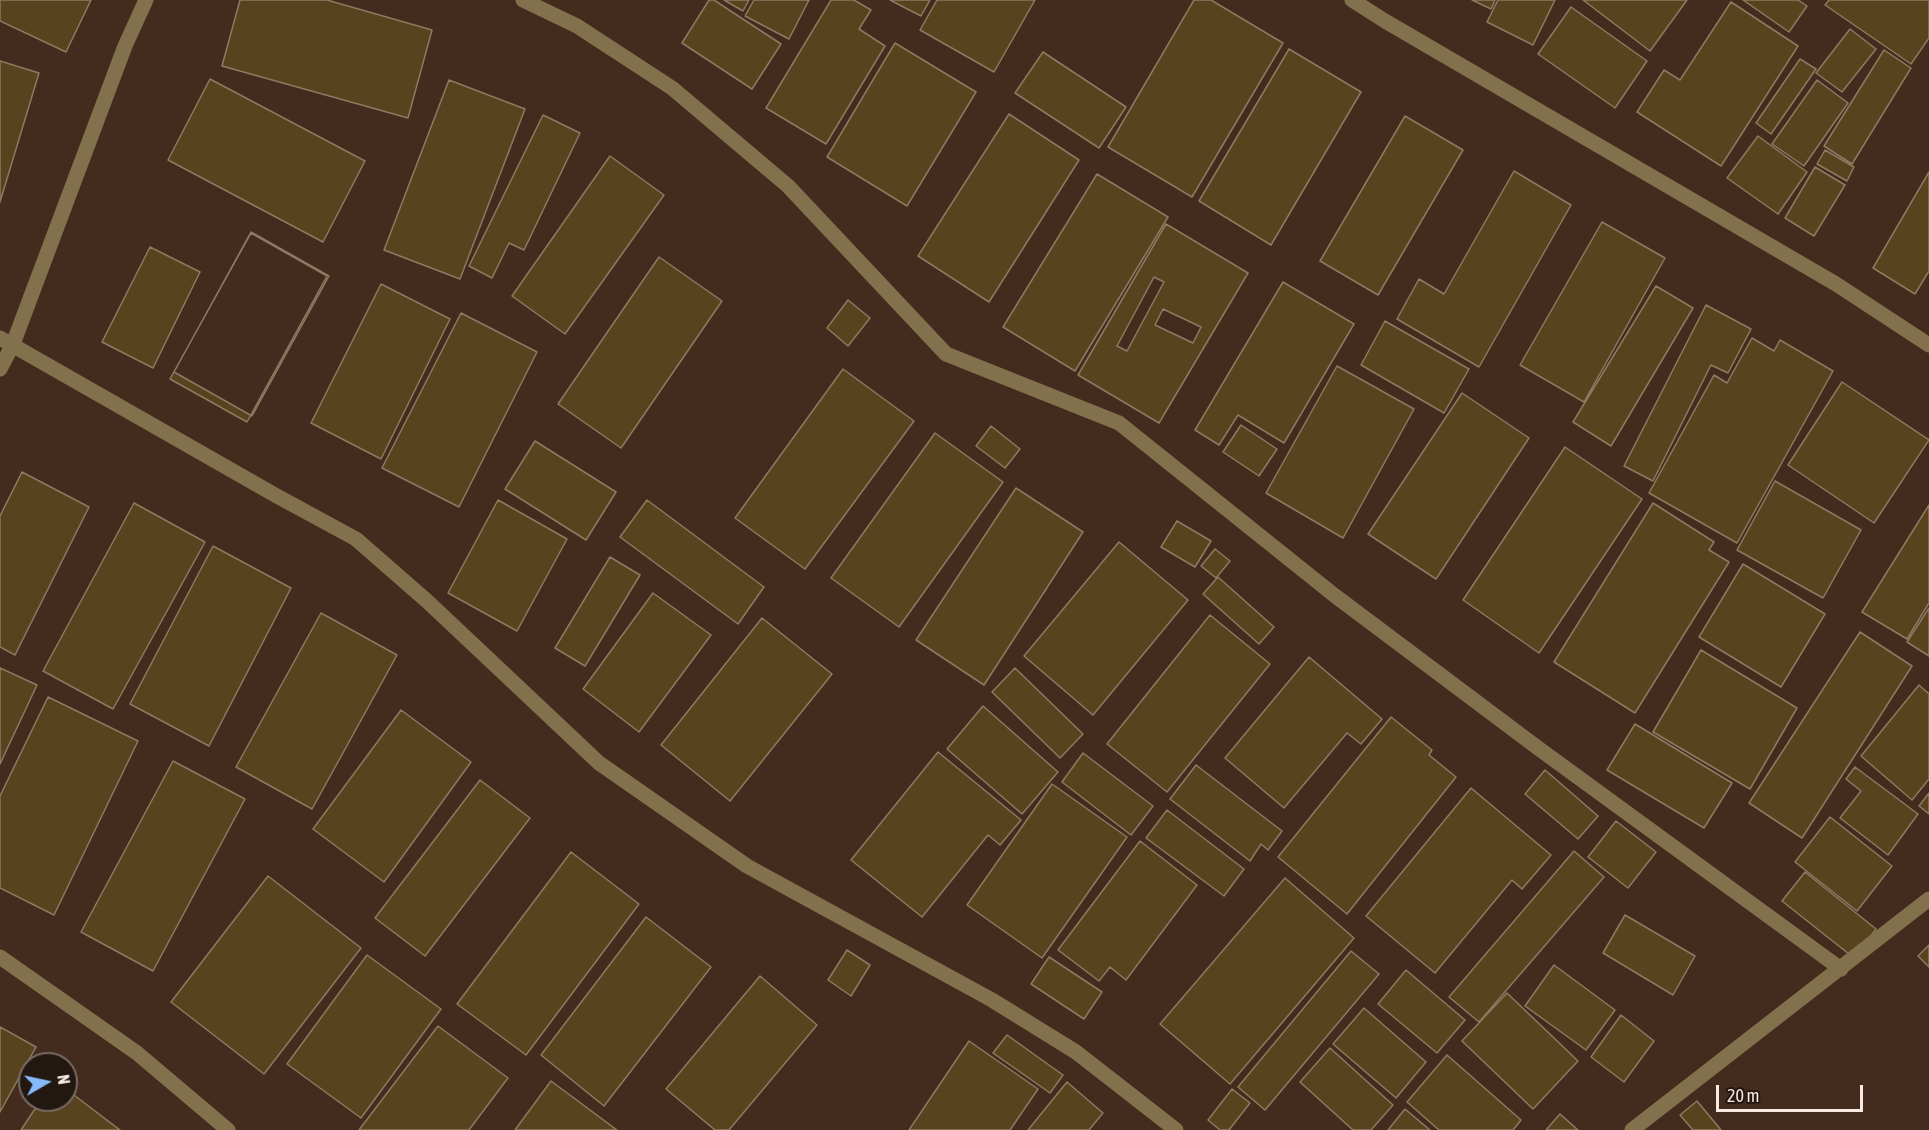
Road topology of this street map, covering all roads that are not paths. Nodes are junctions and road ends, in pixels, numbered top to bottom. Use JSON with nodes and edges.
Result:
{"nodes":[{"id":1,"x":146,"y":0,"type":"edge"},
{"id":2,"x":524,"y":0,"type":"edge"},
{"id":3,"x":1352,"y":0,"type":"edge"},
{"id":4,"x":6,"y":341,"type":"edge"},
{"id":5,"x":1929,"y":345,"type":"edge"},
{"id":6,"x":0,"y":369,"type":"edge"},
{"id":7,"x":1929,"y":899,"type":"edge"},
{"id":8,"x":0,"y":957,"type":"edge"},
{"id":9,"x":1841,"y":969,"type":"junction"},
{"id":10,"x":228,"y":1130,"type":"edge"},
{"id":11,"x":1176,"y":1130,"type":"edge"},
{"id":12,"x":1632,"y":1130,"type":"edge"}],
"edges":[{"from":1,"to":4,"type":"street"},
{"from":2,"to":9,"type":"street"},
{"from":3,"to":5,"type":"street"},
{"from":4,"to":6,"type":"street"},
{"from":4,"to":11,"type":"street"},
{"from":7,"to":9,"type":"street"},
{"from":8,"to":10,"type":"street"},
{"from":9,"to":12,"type":"street"}]}
